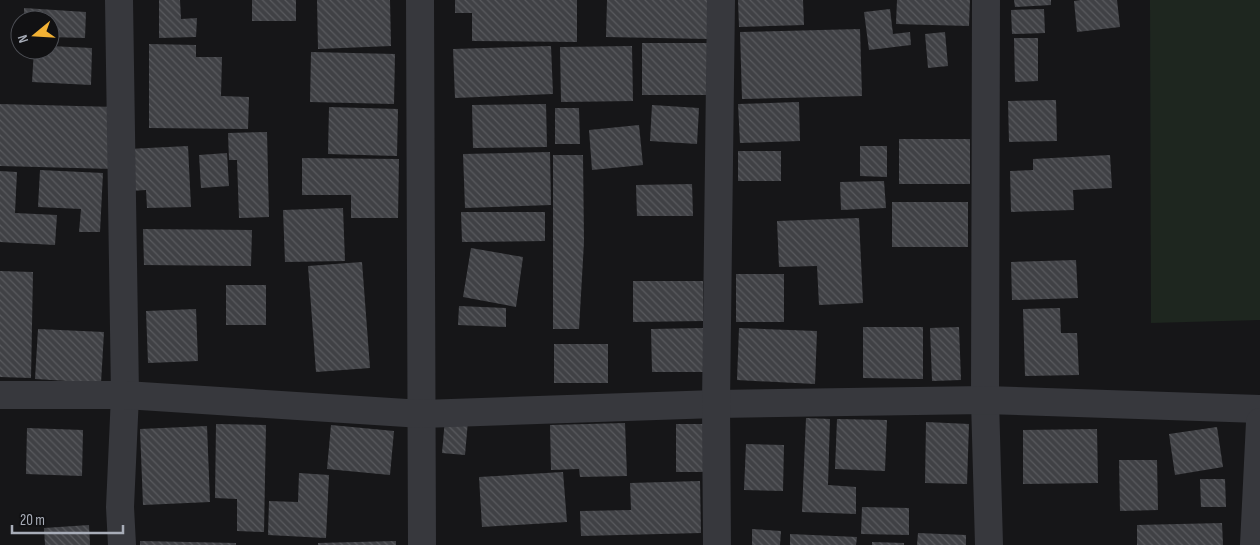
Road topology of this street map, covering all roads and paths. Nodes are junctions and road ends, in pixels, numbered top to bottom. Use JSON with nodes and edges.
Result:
{"nodes":[{"id":1,"x":119,"y":0,"type":"edge"},
{"id":2,"x":420,"y":0,"type":"edge"},
{"id":3,"x":721,"y":0,"type":"edge"},
{"id":4,"x":986,"y":0,"type":"edge"},
{"id":5,"x":0,"y":395,"type":"edge"},
{"id":6,"x":125,"y":395,"type":"junction"},
{"id":7,"x":985,"y":400,"type":"junction"},
{"id":8,"x":716,"y":404,"type":"junction"},
{"id":9,"x":1260,"y":409,"type":"edge"},
{"id":10,"x":422,"y":414,"type":"junction"},
{"id":11,"x":1260,"y":422,"type":"edge"},
{"id":12,"x":122,"y":545,"type":"edge"},
{"id":13,"x":422,"y":545,"type":"edge"},
{"id":14,"x":717,"y":545,"type":"edge"},
{"id":15,"x":989,"y":545,"type":"edge"},
{"id":16,"x":1254,"y":545,"type":"edge"}],
"edges":[{"from":1,"to":6,"type":"street"},
{"from":2,"to":10,"type":"street"},
{"from":3,"to":8,"type":"street"},
{"from":4,"to":7,"type":"street"},
{"from":5,"to":6,"type":"street"},
{"from":6,"to":10,"type":"street"},
{"from":6,"to":12,"type":"street"},
{"from":7,"to":8,"type":"street"},
{"from":7,"to":9,"type":"street"},
{"from":7,"to":15,"type":"street"},
{"from":8,"to":10,"type":"street"},
{"from":8,"to":14,"type":"street"},
{"from":10,"to":13,"type":"street"},
{"from":11,"to":16,"type":"street"}]}
